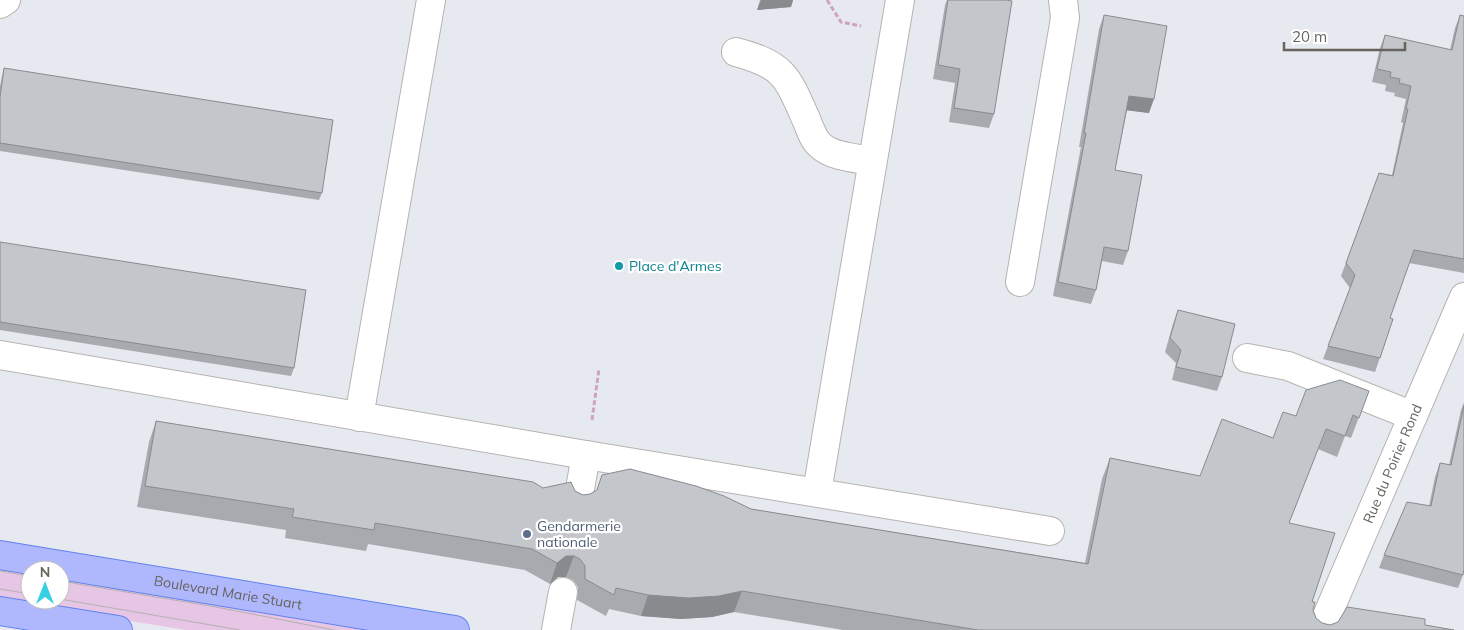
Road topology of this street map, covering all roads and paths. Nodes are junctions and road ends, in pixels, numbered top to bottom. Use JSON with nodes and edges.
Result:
{"nodes":[{"id":1,"x":6,"y":0,"type":"edge"},
{"id":2,"x":431,"y":0,"type":"edge"},
{"id":3,"x":827,"y":0,"type":"edge"},
{"id":4,"x":900,"y":0,"type":"edge"},
{"id":5,"x":1063,"y":0,"type":"edge"},
{"id":6,"x":0,"y":4,"type":"edge"},
{"id":7,"x":868,"y":27,"type":"dead end"},
{"id":8,"x":736,"y":52,"type":"dead end"},
{"id":9,"x":872,"y":161,"type":"junction"},
{"id":10,"x":1020,"y":282,"type":"dead end"},
{"id":11,"x":1464,"y":297,"type":"edge"},
{"id":12,"x":0,"y":355,"type":"edge"},
{"id":13,"x":1247,"y":358,"type":"dead end"},
{"id":14,"x":599,"y":369,"type":"dead end"},
{"id":15,"x":359,"y":416,"type":"junction"},
{"id":16,"x":1413,"y":416,"type":"junction"},
{"id":17,"x":586,"y":455,"type":"junction"},
{"id":18,"x":817,"y":492,"type":"junction"},
{"id":19,"x":578,"y":500,"type":"edge"},
{"id":20,"x":1050,"y":531,"type":"dead end"},
{"id":21,"x":0,"y":556,"type":"edge"},
{"id":22,"x":563,"y":592,"type":"dead end"},
{"id":23,"x":0,"y":611,"type":"edge"},
{"id":24,"x":118,"y":630,"type":"edge"},
{"id":25,"x":455,"y":630,"type":"edge"},
{"id":26,"x":556,"y":630,"type":"edge"},
{"id":27,"x":1321,"y":630,"type":"edge"}],
"edges":[{"from":1,"to":6,"type":"street"},
{"from":2,"to":15,"type":"street"},
{"from":3,"to":7,"type":"path"},
{"from":4,"to":9,"type":"street"},
{"from":5,"to":10,"type":"street"},
{"from":8,"to":9,"type":"street"},
{"from":9,"to":18,"type":"street"},
{"from":11,"to":16,"type":"street","name":"Rue du Poirier Rond"},
{"from":12,"to":15,"type":"street"},
{"from":13,"to":16,"type":"street"},
{"from":14,"to":17,"type":"path"},
{"from":15,"to":17,"type":"street"},
{"from":16,"to":27,"type":"street","name":"Rue du Poirier Rond"},
{"from":17,"to":18,"type":"street"},
{"from":17,"to":19,"type":"street"},
{"from":18,"to":20,"type":"street"},
{"from":21,"to":25,"type":"main road","name":"Boulevard Marie Stuart"},
{"from":22,"to":26,"type":"street"},
{"from":23,"to":24,"type":"main road"}]}
